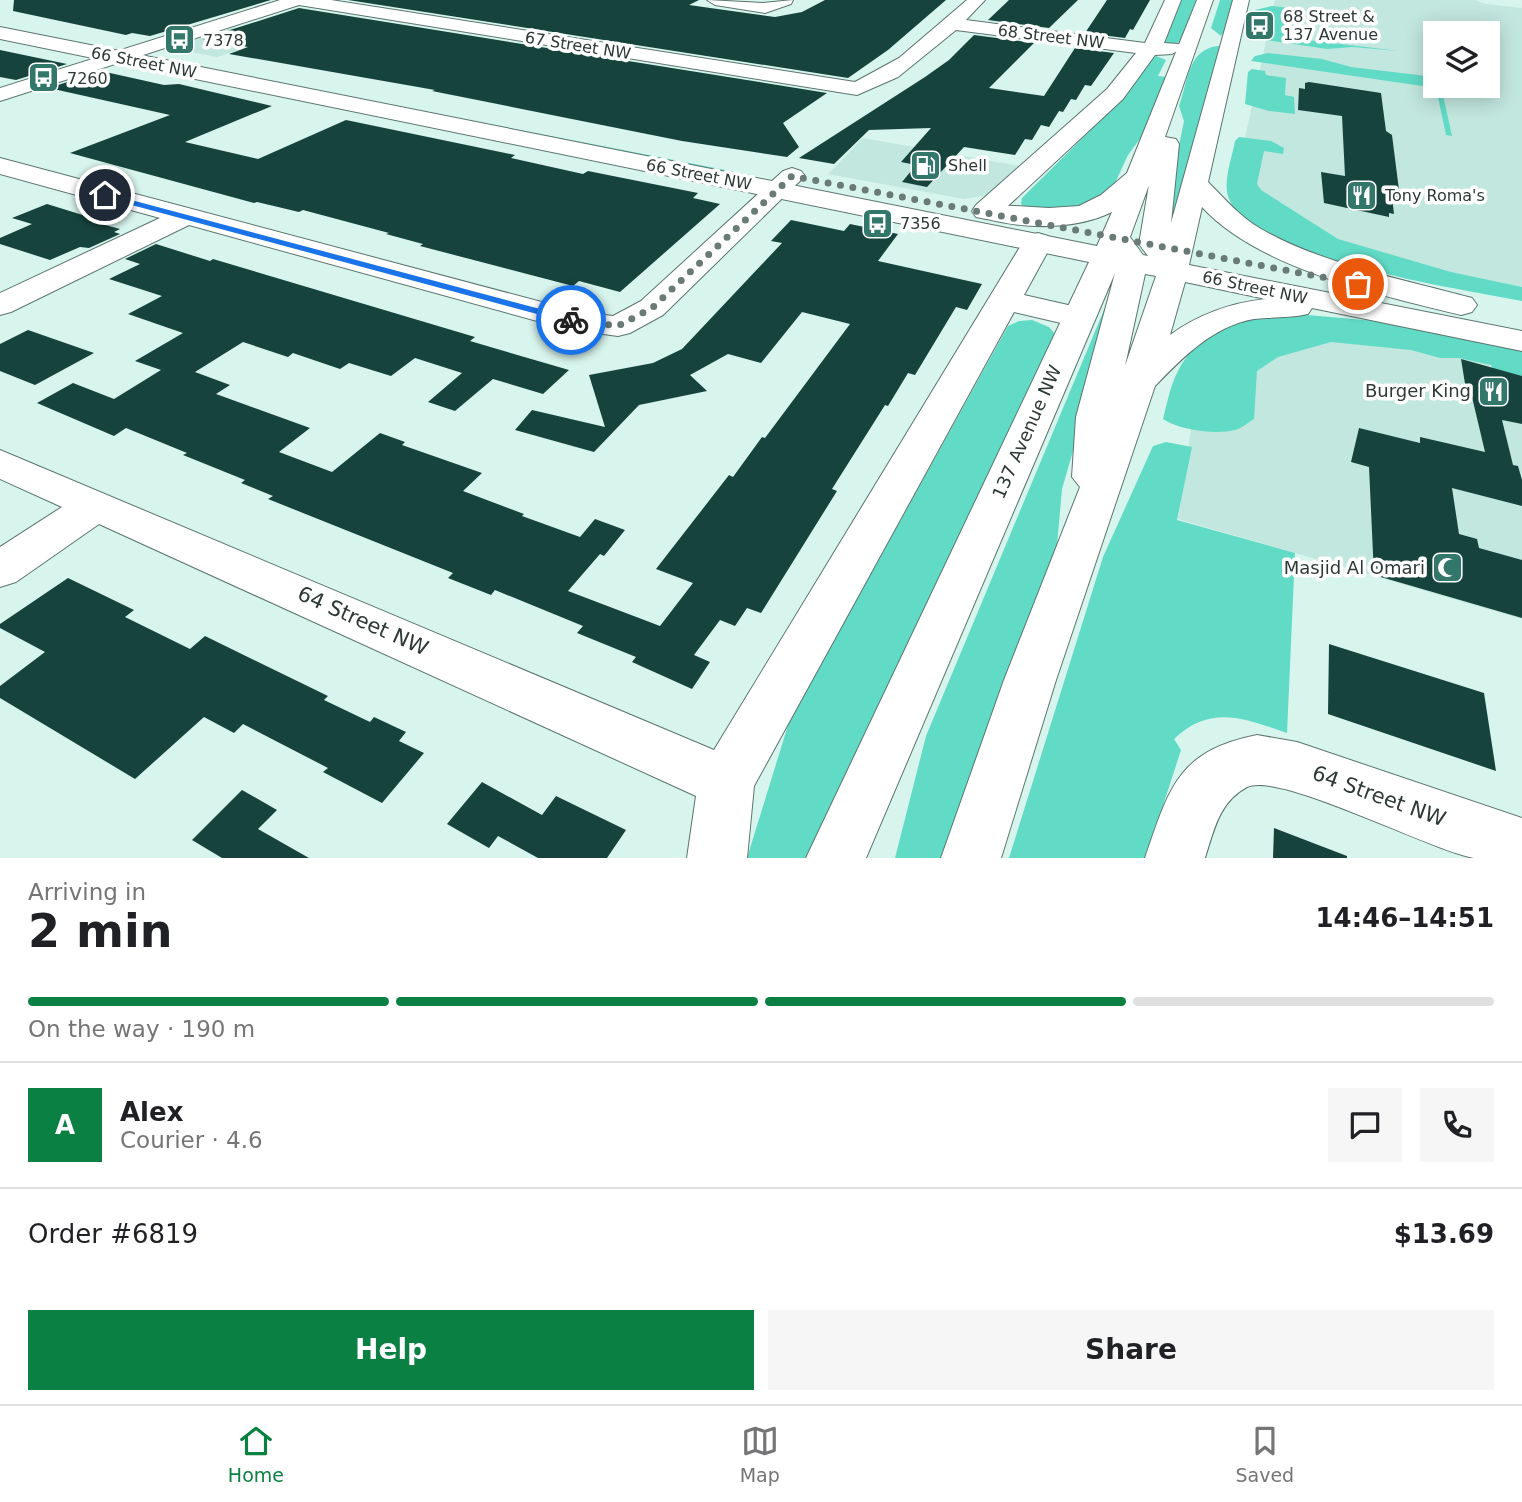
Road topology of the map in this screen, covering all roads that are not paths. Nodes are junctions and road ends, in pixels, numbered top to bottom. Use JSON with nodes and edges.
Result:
{"nodes":[{"id":1,"x":298,"y":0,"type":"edge"},
{"id":2,"x":715,"y":0,"type":"edge"},
{"id":3,"x":785,"y":0,"type":"edge"},
{"id":4,"x":977,"y":0,"type":"edge"},
{"id":5,"x":1173,"y":0,"type":"edge"},
{"id":6,"x":1205,"y":0,"type":"edge"},
{"id":7,"x":1241,"y":0,"type":"edge"},
{"id":8,"x":465,"y":9,"type":"dead end"},
{"id":9,"x":432,"y":22,"type":"junction"},
{"id":10,"x":0,"y":23,"type":"edge"},
{"id":11,"x":952,"y":24,"type":"junction"},
{"id":12,"x":0,"y":33,"type":"edge"},
{"id":13,"x":1150,"y":49,"type":"junction"},
{"id":14,"x":127,"y":54,"type":"junction"},
{"id":15,"x":1186,"y":54,"type":"junction"},
{"id":16,"x":0,"y":95,"type":"edge"},
{"id":17,"x":1165,"y":107,"type":"junction"},
{"id":18,"x":0,"y":166,"type":"edge"},
{"id":19,"x":1139,"y":176,"type":"junction"},
{"id":20,"x":785,"y":182,"type":"junction"},
{"id":21,"x":1196,"y":185,"type":"junction"},
{"id":22,"x":991,"y":212,"type":"junction"},
{"id":23,"x":184,"y":217,"type":"junction"},
{"id":24,"x":1038,"y":242,"type":"junction"},
{"id":25,"x":1143,"y":253,"type":"junction"},
{"id":26,"x":1004,"y":300,"type":"junction"},
{"id":27,"x":0,"y":305,"type":"edge"},
{"id":28,"x":1461,"y":305,"type":"junction"},
{"id":29,"x":1379,"y":312,"type":"junction"},
{"id":30,"x":1078,"y":317,"type":"junction"},
{"id":31,"x":1522,"y":317,"type":"edge"},
{"id":32,"x":1522,"y":341,"type":"edge"},
{"id":33,"x":1138,"y":382,"type":"junction"},
{"id":34,"x":0,"y":463,"type":"edge"},
{"id":35,"x":96,"y":505,"type":"junction"},
{"id":36,"x":1089,"y":518,"type":"junction"},
{"id":37,"x":0,"y":570,"type":"edge"},
{"id":38,"x":726,"y":782,"type":"junction"},
{"id":39,"x":1522,"y":846,"type":"edge"},
{"id":40,"x":717,"y":858,"type":"edge"},
{"id":41,"x":836,"y":858,"type":"edge"},
{"id":42,"x":971,"y":858,"type":"edge"},
{"id":43,"x":1175,"y":858,"type":"edge"}],
"edges":[{"from":1,"to":9,"type":"main road","name":"67 Street NW"},
{"from":1,"to":14,"type":"main road"},
{"from":2,"to":3,"type":"main road"},
{"from":4,"to":11,"type":"main road"},
{"from":5,"to":13,"type":"main road"},
{"from":6,"to":15,"type":"main road","name":"137 Avenue NW"},
{"from":7,"to":21,"type":"main road","name":"137 Avenue NW"},
{"from":8,"to":9,"type":"main road"},
{"from":9,"to":11,"type":"main road","name":"67 Street NW"},
{"from":10,"to":14,"type":"main road","name":"66 Street NW"},
{"from":11,"to":13,"type":"main road","name":"68 Street NW"},
{"from":12,"to":14,"type":"main road","name":"66 Street NW"},
{"from":13,"to":15,"type":"main road","name":"68 Street NW"},
{"from":13,"to":22,"type":"main road"},
{"from":14,"to":16,"type":"main road"},
{"from":14,"to":20,"type":"main road","name":"66 Street NW"},
{"from":15,"to":17,"type":"main road","name":"137 Avenue NW"},
{"from":17,"to":19,"type":"main road","name":"137 Avenue NW"},
{"from":17,"to":25,"type":"main road"},
{"from":18,"to":23,"type":"main road"},
{"from":19,"to":22,"type":"main road"},
{"from":19,"to":25,"type":"main road","name":"137 Avenue NW"},
{"from":20,"to":22,"type":"main road","name":"66 Street NW"},
{"from":20,"to":23,"type":"main road"},
{"from":20,"to":24,"type":"main road","name":"66 Street NW"},
{"from":21,"to":25,"type":"main road","name":"137 Avenue NW"},
{"from":21,"to":28,"type":"main road"},
{"from":22,"to":25,"type":"main road","name":"66 Street NW"},
{"from":23,"to":27,"type":"main road"},
{"from":24,"to":25,"type":"main road","name":"66 Street NW"},
{"from":24,"to":26,"type":"main road"},
{"from":25,"to":28,"type":"main road","name":"66 Street NW"},
{"from":25,"to":29,"type":"main road","name":"66 Street NW"},
{"from":25,"to":30,"type":"main road","name":"137 Avenue NW"},
{"from":25,"to":33,"type":"main road","name":"137 Avenue NW"},
{"from":25,"to":36,"type":"main road"},
{"from":26,"to":30,"type":"main road"},
{"from":26,"to":38,"type":"main road"},
{"from":28,"to":31,"type":"main road","name":"66 Street NW"},
{"from":29,"to":32,"type":"main road","name":"66 Street NW"},
{"from":29,"to":33,"type":"main road"},
{"from":30,"to":41,"type":"main road","name":"137 Avenue NW"},
{"from":33,"to":36,"type":"main road","name":"137 Avenue NW"},
{"from":34,"to":35,"type":"main road","name":"64 Street NW"},
{"from":35,"to":37,"type":"main road"},
{"from":35,"to":38,"type":"main road","name":"64 Street NW"},
{"from":36,"to":42,"type":"main road","name":"137 Avenue NW"},
{"from":38,"to":40,"type":"main road"},
{"from":39,"to":43,"type":"main road","name":"64 Street NW"}]}
